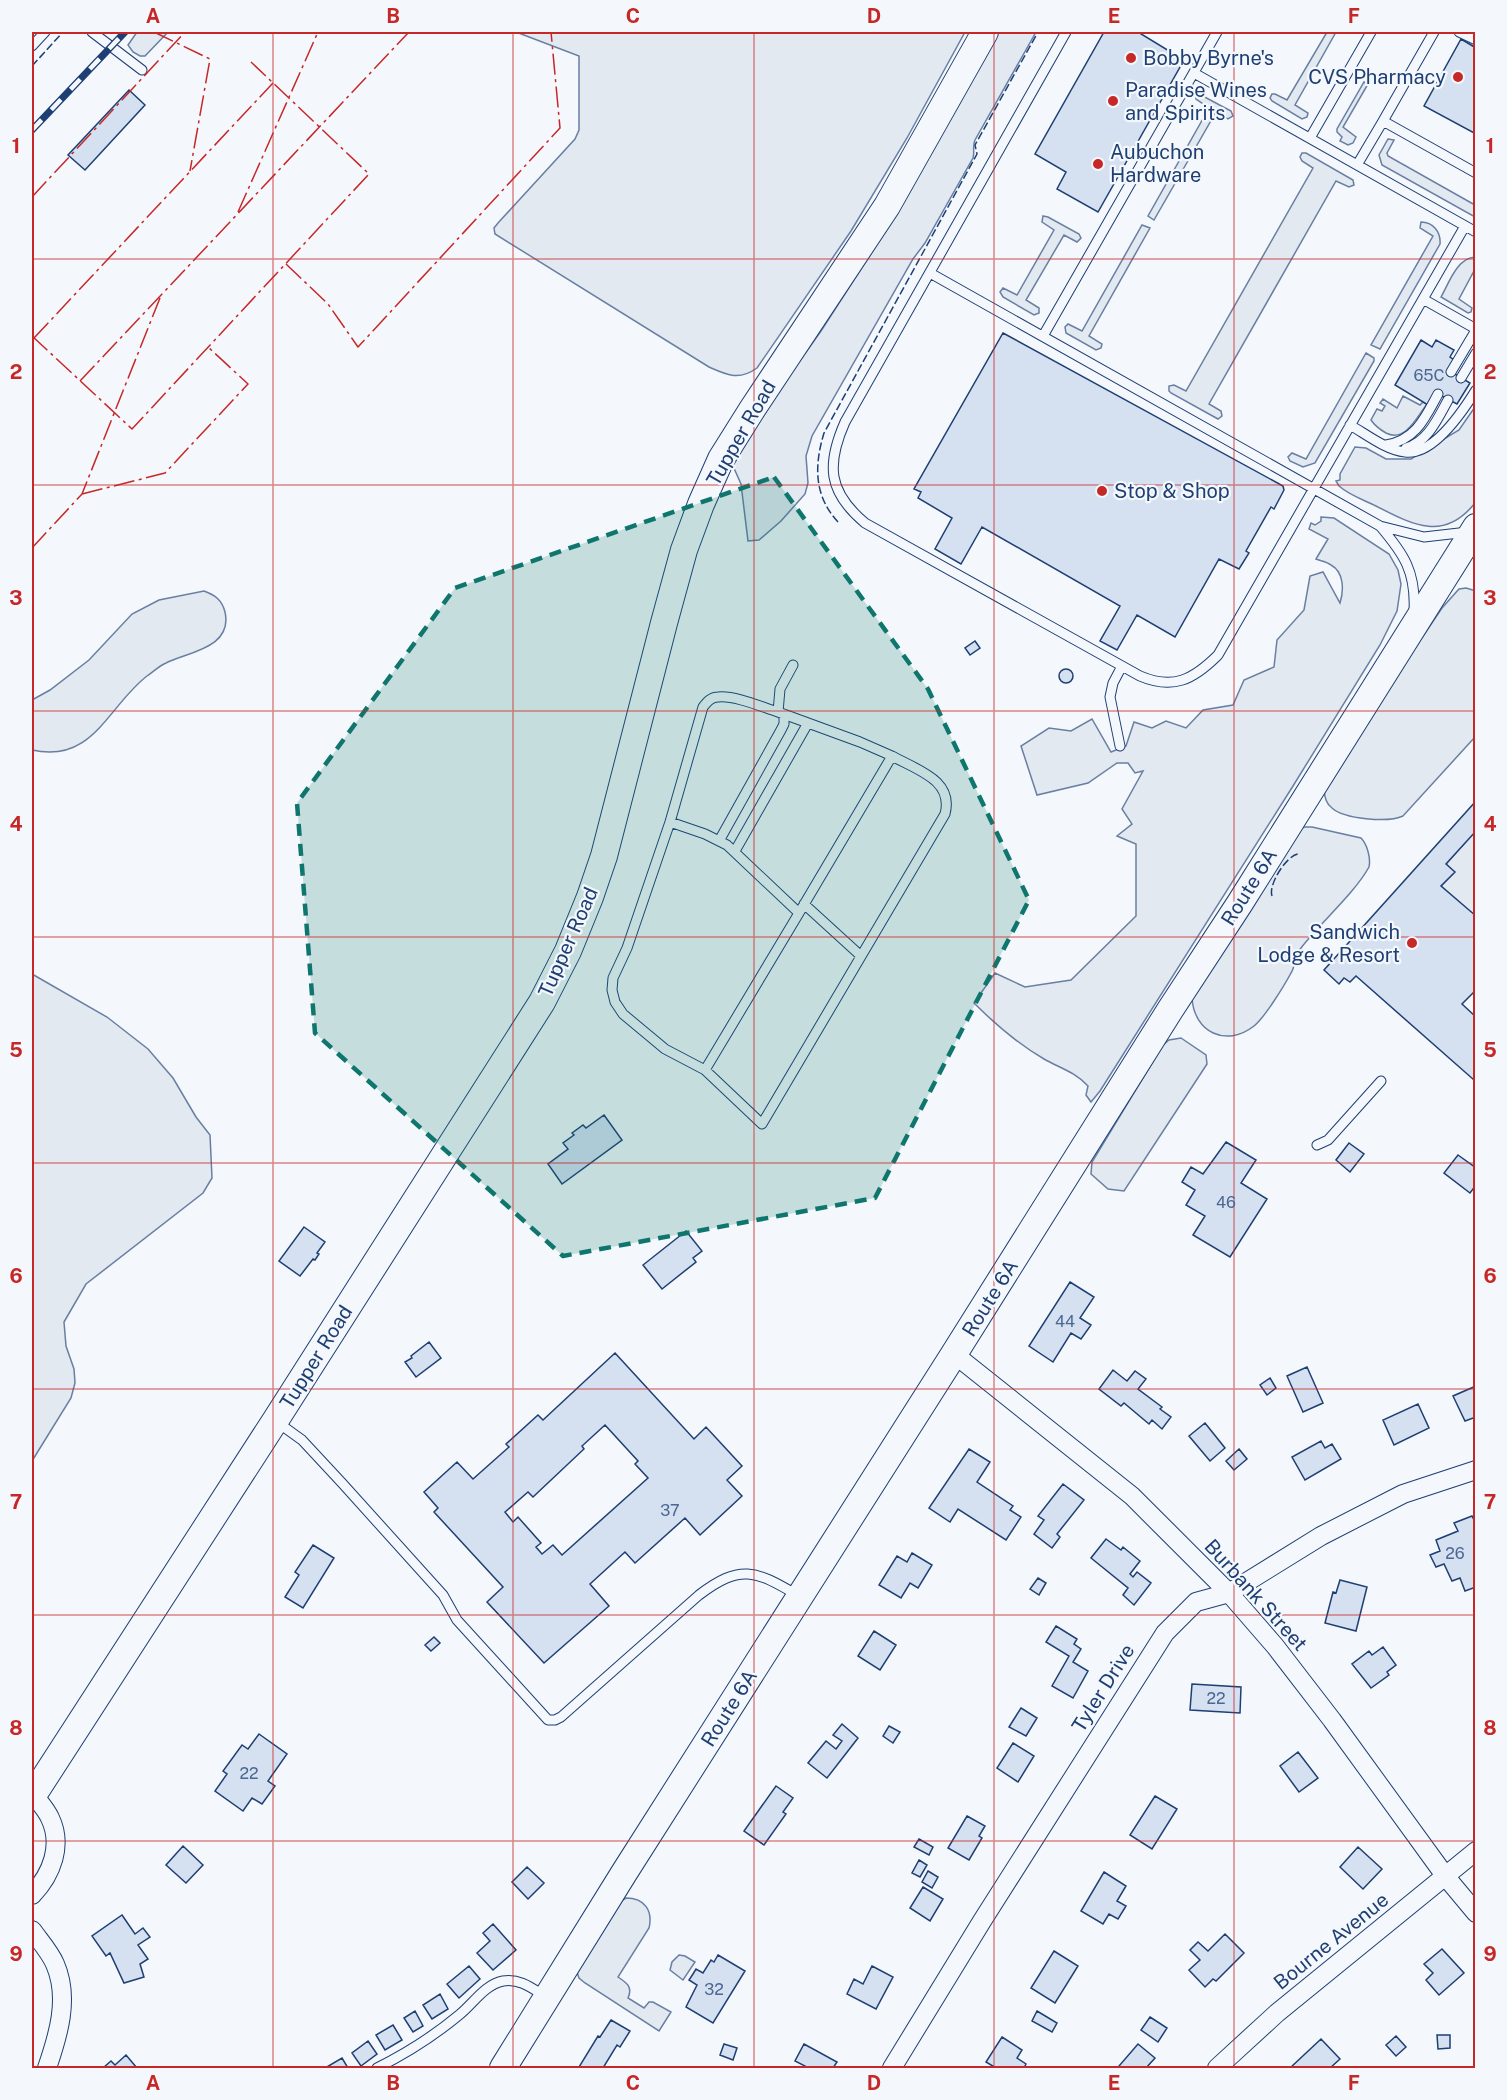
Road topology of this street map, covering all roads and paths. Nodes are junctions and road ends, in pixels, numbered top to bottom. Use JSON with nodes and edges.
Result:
{"nodes":[{"id":1,"x":45,"y":32,"type":"edge"},
{"id":2,"x":92,"y":32,"type":"edge"},
{"id":3,"x":985,"y":32,"type":"edge"},
{"id":4,"x":1066,"y":32,"type":"edge"},
{"id":5,"x":1217,"y":32,"type":"edge"},
{"id":6,"x":1371,"y":32,"type":"edge"},
{"id":7,"x":1434,"y":32,"type":"edge"},
{"id":8,"x":1459,"y":32,"type":"edge"},
{"id":9,"x":1476,"y":40,"type":"edge"},
{"id":10,"x":32,"y":46,"type":"edge"},
{"id":11,"x":142,"y":70,"type":"dead end"},
{"id":12,"x":1194,"y":73,"type":"junction"},
{"id":13,"x":1383,"y":121,"type":"junction"},
{"id":14,"x":1310,"y":138,"type":"junction"},
{"id":15,"x":1357,"y":165,"type":"junction"},
{"id":16,"x":1476,"y":173,"type":"edge"},
{"id":17,"x":1465,"y":226,"type":"junction"},
{"id":18,"x":1476,"y":232,"type":"edge"},
{"id":19,"x":930,"y":273,"type":"junction"},
{"id":20,"x":1423,"y":299,"type":"junction"},
{"id":21,"x":1475,"y":329,"type":"edge"},
{"id":22,"x":1043,"y":336,"type":"junction"},
{"id":23,"x":1476,"y":353,"type":"edge"},
{"id":24,"x":1451,"y":372,"type":"dead end"},
{"id":25,"x":1461,"y":378,"type":"dead end"},
{"id":26,"x":1476,"y":390,"type":"edge"},
{"id":27,"x":1438,"y":394,"type":"dead end"},
{"id":28,"x":1448,"y":400,"type":"dead end"},
{"id":29,"x":1350,"y":425,"type":"junction"},
{"id":30,"x":1386,"y":445,"type":"junction"},
{"id":31,"x":1397,"y":450,"type":"junction"},
{"id":32,"x":1314,"y":489,"type":"junction"},
{"id":33,"x":1380,"y":526,"type":"junction"},
{"id":34,"x":1474,"y":529,"type":"edge"},
{"id":35,"x":1413,"y":627,"type":"junction"},
{"id":36,"x":792,"y":665,"type":"dead end"},
{"id":37,"x":1122,"y":666,"type":"junction"},
{"id":38,"x":781,"y":713,"type":"junction"},
{"id":39,"x":808,"y":723,"type":"junction"},
{"id":40,"x":1120,"y":746,"type":"dead end"},
{"id":41,"x":892,"y":756,"type":"junction"},
{"id":42,"x":670,"y":822,"type":"junction"},
{"id":43,"x":719,"y":841,"type":"junction"},
{"id":44,"x":735,"y":851,"type":"junction"},
{"id":45,"x":801,"y":909,"type":"junction"},
{"id":46,"x":861,"y":956,"type":"junction"},
{"id":47,"x":705,"y":1070,"type":"junction"},
{"id":48,"x":1381,"y":1081,"type":"dead end"},
{"id":49,"x":1317,"y":1145,"type":"dead end"},
{"id":50,"x":954,"y":1354,"type":"junction"},
{"id":51,"x":275,"y":1421,"type":"junction"},
{"id":52,"x":1476,"y":1470,"type":"edge"},
{"id":53,"x":1229,"y":1593,"type":"junction"},
{"id":54,"x":799,"y":1596,"type":"junction"},
{"id":55,"x":32,"y":1796,"type":"edge"},
{"id":56,"x":1476,"y":1851,"type":"edge"},
{"id":57,"x":1446,"y":1877,"type":"junction"},
{"id":58,"x":32,"y":1895,"type":"edge"},
{"id":59,"x":1476,"y":1913,"type":"edge"},
{"id":60,"x":32,"y":1930,"type":"edge"},
{"id":61,"x":546,"y":1997,"type":"junction"},
{"id":62,"x":391,"y":2065,"type":"edge"},
{"id":63,"x":47,"y":2068,"type":"edge"},
{"id":64,"x":377,"y":2068,"type":"edge"},
{"id":65,"x":503,"y":2068,"type":"edge"},
{"id":66,"x":892,"y":2068,"type":"edge"},
{"id":67,"x":1217,"y":2068,"type":"edge"}],
"edges":[{"from":1,"to":10,"type":"lane"},
{"from":2,"to":11,"type":"lane"},
{"from":3,"to":51,"type":"main road","name":"Tupper Road"},
{"from":4,"to":19,"type":"lane"},
{"from":5,"to":12,"type":"lane"},
{"from":6,"to":14,"type":"lane"},
{"from":7,"to":13,"type":"lane"},
{"from":8,"to":9,"type":"lane"},
{"from":12,"to":14,"type":"lane"},
{"from":12,"to":22,"type":"lane"},
{"from":13,"to":15,"type":"lane"},
{"from":13,"to":16,"type":"lane"},
{"from":14,"to":15,"type":"lane"},
{"from":15,"to":17,"type":"lane"},
{"from":17,"to":18,"type":"lane"},
{"from":17,"to":20,"type":"lane"},
{"from":19,"to":22,"type":"lane"},
{"from":19,"to":37,"type":"lane"},
{"from":20,"to":21,"type":"lane"},
{"from":20,"to":29,"type":"lane"},
{"from":21,"to":24,"type":"lane"},
{"from":22,"to":32,"type":"lane"},
{"from":23,"to":25,"type":"lane"},
{"from":26,"to":31,"type":"lane"},
{"from":27,"to":30,"type":"lane"},
{"from":28,"to":31,"type":"lane"},
{"from":29,"to":30,"type":"lane"},
{"from":29,"to":32,"type":"lane"},
{"from":30,"to":31,"type":"lane"},
{"from":32,"to":33,"type":"lane"},
{"from":32,"to":37,"type":"lane"},
{"from":33,"to":34,"type":"lane"},
{"from":33,"to":35,"type":"lane"},
{"from":34,"to":35,"type":"main road","name":"Route 6A"},
{"from":35,"to":50,"type":"main road","name":"Route 6A"},
{"from":36,"to":38,"type":"lane"},
{"from":37,"to":40,"type":"lane"},
{"from":38,"to":39,"type":"lane"},
{"from":38,"to":42,"type":"lane"},
{"from":38,"to":43,"type":"lane"},
{"from":39,"to":41,"type":"lane"},
{"from":39,"to":44,"type":"lane"},
{"from":41,"to":45,"type":"lane"},
{"from":41,"to":46,"type":"lane"},
{"from":42,"to":43,"type":"lane"},
{"from":42,"to":47,"type":"lane"},
{"from":43,"to":44,"type":"lane"},
{"from":44,"to":45,"type":"lane"},
{"from":45,"to":46,"type":"lane"},
{"from":45,"to":47,"type":"lane"},
{"from":46,"to":47,"type":"lane"},
{"from":48,"to":49,"type":"lane"},
{"from":50,"to":53,"type":"street","name":"Burbank Street"},
{"from":50,"to":54,"type":"main road","name":"Route 6A"},
{"from":51,"to":54,"type":"lane"},
{"from":51,"to":55,"type":"main road","name":"Tupper Road"},
{"from":52,"to":53,"type":"street","name":"Tyler Drive"},
{"from":53,"to":57,"type":"street","name":"Burbank Street"},
{"from":53,"to":66,"type":"street","name":"Tyler Drive"},
{"from":54,"to":61,"type":"main road","name":"Route 6A"},
{"from":55,"to":58,"type":"street"},
{"from":56,"to":57,"type":"street","name":"Bourne Avenue"},
{"from":57,"to":59,"type":"street","name":"Burbank Street"},
{"from":57,"to":67,"type":"street","name":"Bourne Avenue"},
{"from":60,"to":63,"type":"street"},
{"from":61,"to":62,"type":"lane"},
{"from":61,"to":65,"type":"main road","name":"Route 6A"},
{"from":62,"to":64,"type":"lane"}]}
